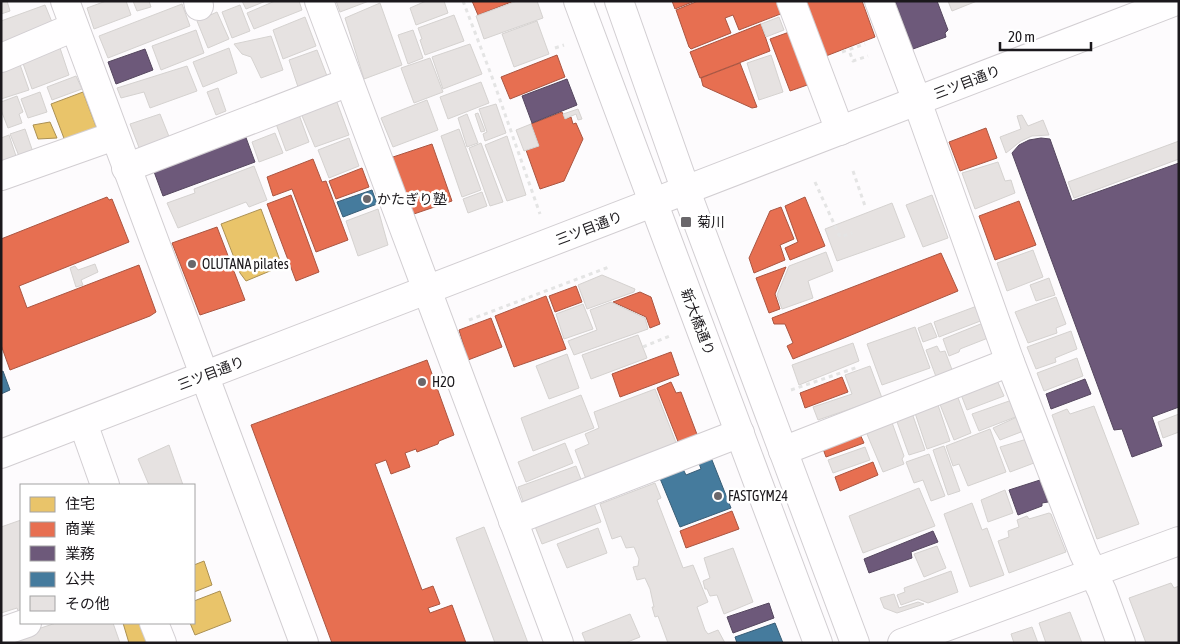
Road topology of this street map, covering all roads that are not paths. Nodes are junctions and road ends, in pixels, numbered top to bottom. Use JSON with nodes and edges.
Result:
{"nodes":[{"id":1,"x":65,"y":1,"type":"edge"},
{"id":2,"x":319,"y":1,"type":"edge"},
{"id":3,"x":578,"y":1,"type":"edge"},
{"id":4,"x":619,"y":1,"type":"edge"},
{"id":5,"x":791,"y":1,"type":"edge"},
{"id":6,"x":879,"y":1,"type":"edge"},
{"id":7,"x":1176,"y":1,"type":"edge"},
{"id":8,"x":74,"y":28,"type":"junction"},
{"id":9,"x":1,"y":58,"type":"edge"},
{"id":10,"x":349,"y":82,"type":"junction"},
{"id":11,"x":917,"y":101,"type":"junction"},
{"id":12,"x":840,"y":131,"type":"junction"},
{"id":13,"x":114,"y":136,"type":"junction"},
{"id":14,"x":126,"y":168,"type":"junction"},
{"id":15,"x":1,"y":176,"type":"edge"},
{"id":16,"x":686,"y":191,"type":"junction"},
{"id":17,"x":654,"y":204,"type":"junction"},
{"id":18,"x":426,"y":291,"type":"junction"},
{"id":19,"x":1010,"y":362,"type":"junction"},
{"id":20,"x":204,"y":376,"type":"junction"},
{"id":21,"x":83,"y":423,"type":"junction"},
{"id":22,"x":740,"y":434,"type":"junction"},
{"id":23,"x":783,"y":451,"type":"junction"},
{"id":24,"x":1,"y":454,"type":"edge"},
{"id":25,"x":105,"y":484,"type":"edge"},
{"id":26,"x":513,"y":521,"type":"junction"},
{"id":27,"x":1179,"y":541,"type":"edge"},
{"id":28,"x":1093,"y":573,"type":"junction"},
{"id":29,"x":24,"y":624,"type":"edge"},
{"id":30,"x":154,"y":624,"type":"edge"},
{"id":31,"x":1,"y":632,"type":"edge"},
{"id":32,"x":162,"y":643,"type":"edge"},
{"id":33,"x":304,"y":643,"type":"edge"},
{"id":34,"x":559,"y":643,"type":"edge"},
{"id":35,"x":818,"y":643,"type":"edge"},
{"id":36,"x":855,"y":643,"type":"edge"},
{"id":37,"x":902,"y":643,"type":"edge"},
{"id":38,"x":1121,"y":643,"type":"edge"}],
"edges":[{"from":1,"to":8,"type":"main road"},
{"from":2,"to":10,"type":"main road"},
{"from":3,"to":17,"type":"main road","name":"新大橋通り"},
{"from":4,"to":16,"type":"main road"},
{"from":5,"to":12,"type":"main road"},
{"from":6,"to":11,"type":"main road"},
{"from":7,"to":11,"type":"main road","name":"三ツ目通り"},
{"from":8,"to":9,"type":"main road"},
{"from":8,"to":13,"type":"main road"},
{"from":10,"to":14,"type":"main road"},
{"from":10,"to":18,"type":"main road"},
{"from":11,"to":12,"type":"main road","name":"三ツ目通り"},
{"from":11,"to":19,"type":"main road"},
{"from":12,"to":16,"type":"main road","name":"三ツ目通り"},
{"from":13,"to":14,"type":"main road"},
{"from":13,"to":15,"type":"main road"},
{"from":14,"to":20,"type":"main road"},
{"from":16,"to":17,"type":"main road","name":"三ツ目通り"},
{"from":16,"to":23,"type":"main road"},
{"from":17,"to":18,"type":"main road","name":"三ツ目通り"},
{"from":17,"to":22,"type":"main road","name":"新大橋通り"},
{"from":18,"to":20,"type":"main road","name":"三ツ目通り"},
{"from":18,"to":26,"type":"main road"},
{"from":19,"to":23,"type":"main road"},
{"from":19,"to":28,"type":"main road"},
{"from":20,"to":21,"type":"main road","name":"三ツ目通り"},
{"from":20,"to":33,"type":"main road"},
{"from":21,"to":24,"type":"main road","name":"三ツ目通り"},
{"from":21,"to":25,"type":"main road"},
{"from":22,"to":26,"type":"main road"},
{"from":22,"to":35,"type":"main road","name":"新大橋通り"},
{"from":23,"to":36,"type":"main road"},
{"from":26,"to":34,"type":"main road"},
{"from":27,"to":28,"type":"main road"},
{"from":28,"to":37,"type":"main road"},
{"from":28,"to":38,"type":"main road"},
{"from":29,"to":31,"type":"main road"},
{"from":30,"to":32,"type":"main road"}]}
